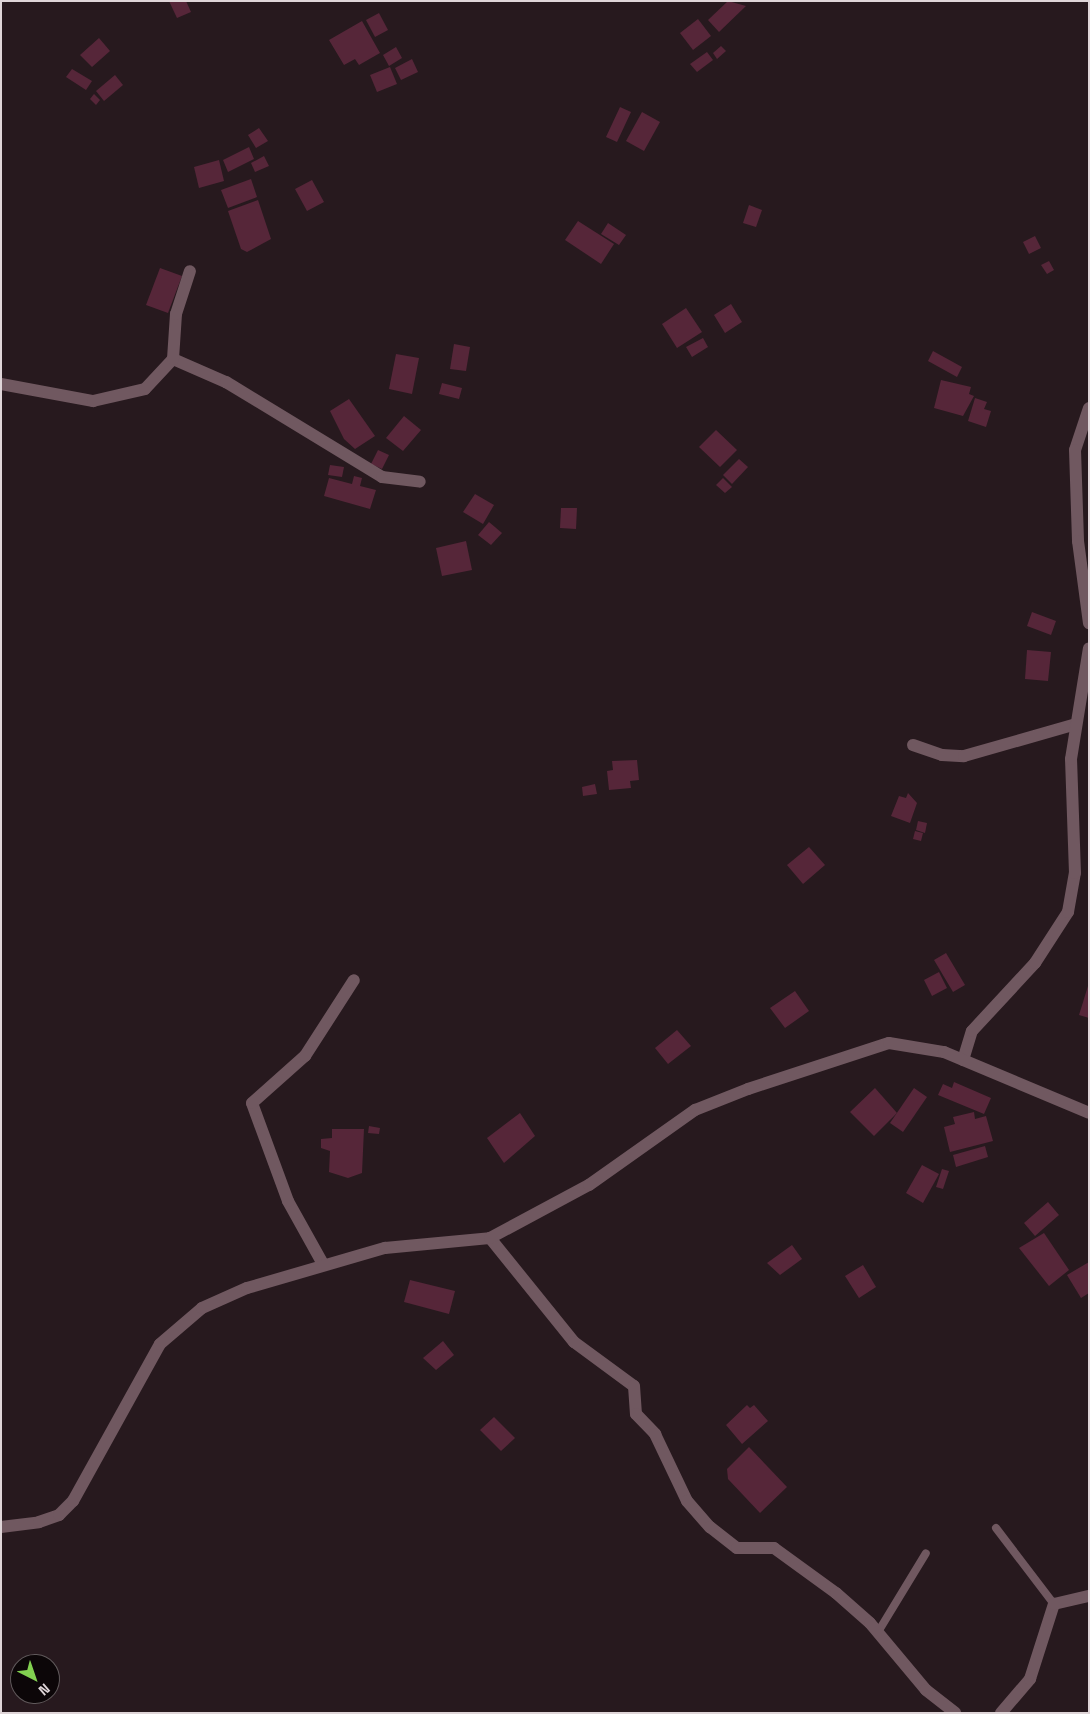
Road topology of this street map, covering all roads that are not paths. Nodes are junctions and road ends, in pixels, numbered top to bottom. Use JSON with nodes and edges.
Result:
{"nodes":[{"id":1,"x":190,"y":271,"type":"dead end"},
{"id":2,"x":173,"y":359,"type":"junction"},
{"id":3,"x":1,"y":384,"type":"edge"},
{"id":4,"x":1089,"y":408,"type":"edge"},
{"id":5,"x":420,"y":482,"type":"dead end"},
{"id":6,"x":1089,"y":623,"type":"edge"},
{"id":7,"x":1089,"y":648,"type":"edge"},
{"id":8,"x":1073,"y":725,"type":"junction"},
{"id":9,"x":913,"y":745,"type":"dead end"},
{"id":10,"x":354,"y":980,"type":"dead end"},
{"id":11,"x":963,"y":1060,"type":"junction"},
{"id":12,"x":1089,"y":1112,"type":"edge"},
{"id":13,"x":490,"y":1238,"type":"junction"},
{"id":14,"x":323,"y":1264,"type":"junction"},
{"id":15,"x":1,"y":1527,"type":"edge"},
{"id":16,"x":996,"y":1528,"type":"dead end"},
{"id":17,"x":926,"y":1553,"type":"dead end"},
{"id":18,"x":1089,"y":1596,"type":"edge"},
{"id":19,"x":1054,"y":1604,"type":"junction"},
{"id":20,"x":878,"y":1632,"type":"junction"},
{"id":21,"x":955,"y":1713,"type":"edge"},
{"id":22,"x":1002,"y":1713,"type":"edge"}],
"edges":[{"from":1,"to":2,"type":"street"},
{"from":2,"to":3,"type":"street"},
{"from":2,"to":5,"type":"street"},
{"from":4,"to":6,"type":"street"},
{"from":7,"to":8,"type":"street"},
{"from":8,"to":9,"type":"street"},
{"from":8,"to":11,"type":"street"},
{"from":10,"to":14,"type":"street"},
{"from":11,"to":12,"type":"street"},
{"from":11,"to":13,"type":"street"},
{"from":13,"to":14,"type":"street"},
{"from":13,"to":20,"type":"street"},
{"from":14,"to":15,"type":"street"},
{"from":16,"to":19,"type":"lane"},
{"from":17,"to":20,"type":"lane"},
{"from":18,"to":19,"type":"street"},
{"from":19,"to":22,"type":"street"},
{"from":20,"to":21,"type":"street"}]}
